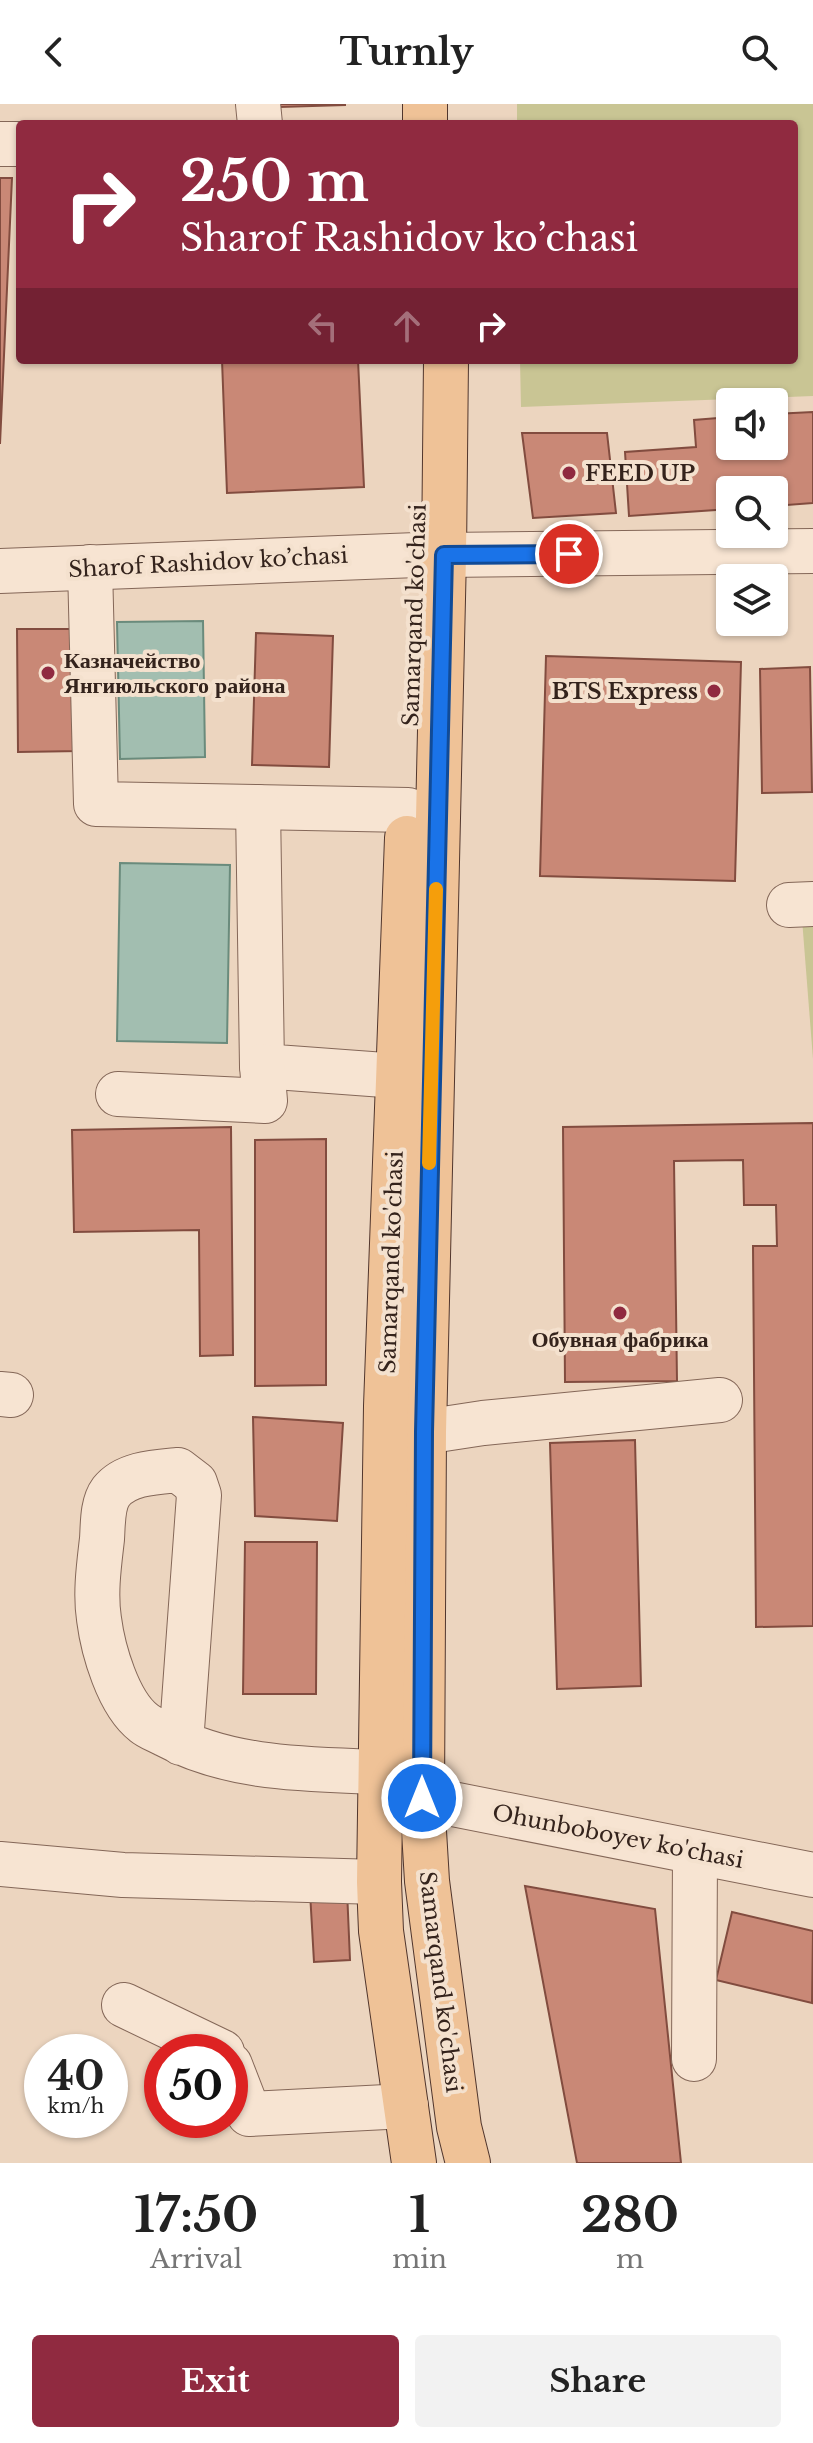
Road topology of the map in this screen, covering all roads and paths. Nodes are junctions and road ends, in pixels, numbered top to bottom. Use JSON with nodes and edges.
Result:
{"nodes":[{"id":1,"x":421,"y":364,"type":"edge"},
{"id":2,"x":446,"y":364,"type":"edge"},
{"id":3,"x":813,"y":551,"type":"edge"},
{"id":4,"x":431,"y":555,"type":"junction"},
{"id":5,"x":90,"y":567,"type":"junction"},
{"id":6,"x":0,"y":571,"type":"edge"},
{"id":7,"x":258,"y":807,"type":"junction"},
{"id":8,"x":408,"y":810,"type":"junction"},
{"id":9,"x":262,"y":1066,"type":"junction"},
{"id":10,"x":398,"y":1076,"type":"junction"},
{"id":11,"x":118,"y":1094,"type":"dead end"},
{"id":12,"x":720,"y":1400,"type":"dead end"},
{"id":13,"x":424,"y":1432,"type":"junction"},
{"id":14,"x":181,"y":1743,"type":"junction"},
{"id":15,"x":380,"y":1772,"type":"junction"},
{"id":16,"x":422,"y":1798,"type":"junction"},
{"id":17,"x":695,"y":1852,"type":"junction"},
{"id":18,"x":2,"y":1869,"type":"edge"},
{"id":19,"x":813,"y":1875,"type":"edge"},
{"id":20,"x":379,"y":1882,"type":"junction"},
{"id":21,"x":124,"y":2005,"type":"dead end"},
{"id":22,"x":184,"y":2034,"type":"edge"},
{"id":23,"x":694,"y":2059,"type":"dead end"},
{"id":24,"x":406,"y":2106,"type":"junction"},
{"id":25,"x":248,"y":2111,"type":"edge"},
{"id":26,"x":414,"y":2163,"type":"edge"},
{"id":27,"x":468,"y":2163,"type":"edge"}],
"edges":[{"from":1,"to":4,"type":"main road","name":"Samarqand ko'chasi"},
{"from":2,"to":4,"type":"main road","name":"Samarqand ko'chasi"},
{"from":3,"to":4,"type":"street","name":"Sharof Rashidov ko’chasi"},
{"from":4,"to":5,"type":"street","name":"Sharof Rashidov ko’chasi"},
{"from":4,"to":8,"type":"main road","name":"Samarqand ko'chasi"},
{"from":4,"to":13,"type":"main road","name":"Samarqand ko'chasi"},
{"from":5,"to":6,"type":"street","name":"Sharof Rashidov ko’chasi"},
{"from":5,"to":7,"type":"street"},
{"from":7,"to":8,"type":"street"},
{"from":7,"to":9,"type":"street"},
{"from":8,"to":10,"type":"main road","name":"Samarqand ko'chasi"},
{"from":9,"to":10,"type":"street"},
{"from":9,"to":11,"type":"street"},
{"from":10,"to":15,"type":"main road","name":"Samarqand ko'chasi"},
{"from":12,"to":13,"type":"street"},
{"from":13,"to":16,"type":"main road","name":"Samarqand ko'chasi"},
{"from":14,"to":14,"type":"street"},
{"from":14,"to":15,"type":"street"},
{"from":15,"to":20,"type":"main road","name":"Samarqand ko'chasi"},
{"from":16,"to":17,"type":"street","name":"Ohunboboyev ko'chasi"},
{"from":16,"to":27,"type":"main road","name":"Samarqand ko'chasi"},
{"from":17,"to":19,"type":"street","name":"Ohunboboyev ko'chasi"},
{"from":17,"to":23,"type":"street"},
{"from":18,"to":20,"type":"street"},
{"from":20,"to":24,"type":"main road","name":"Samarqand ko'chasi"},
{"from":21,"to":22,"type":"street"},
{"from":24,"to":25,"type":"street"},
{"from":24,"to":26,"type":"main road","name":"Samarqand ko'chasi"}]}
